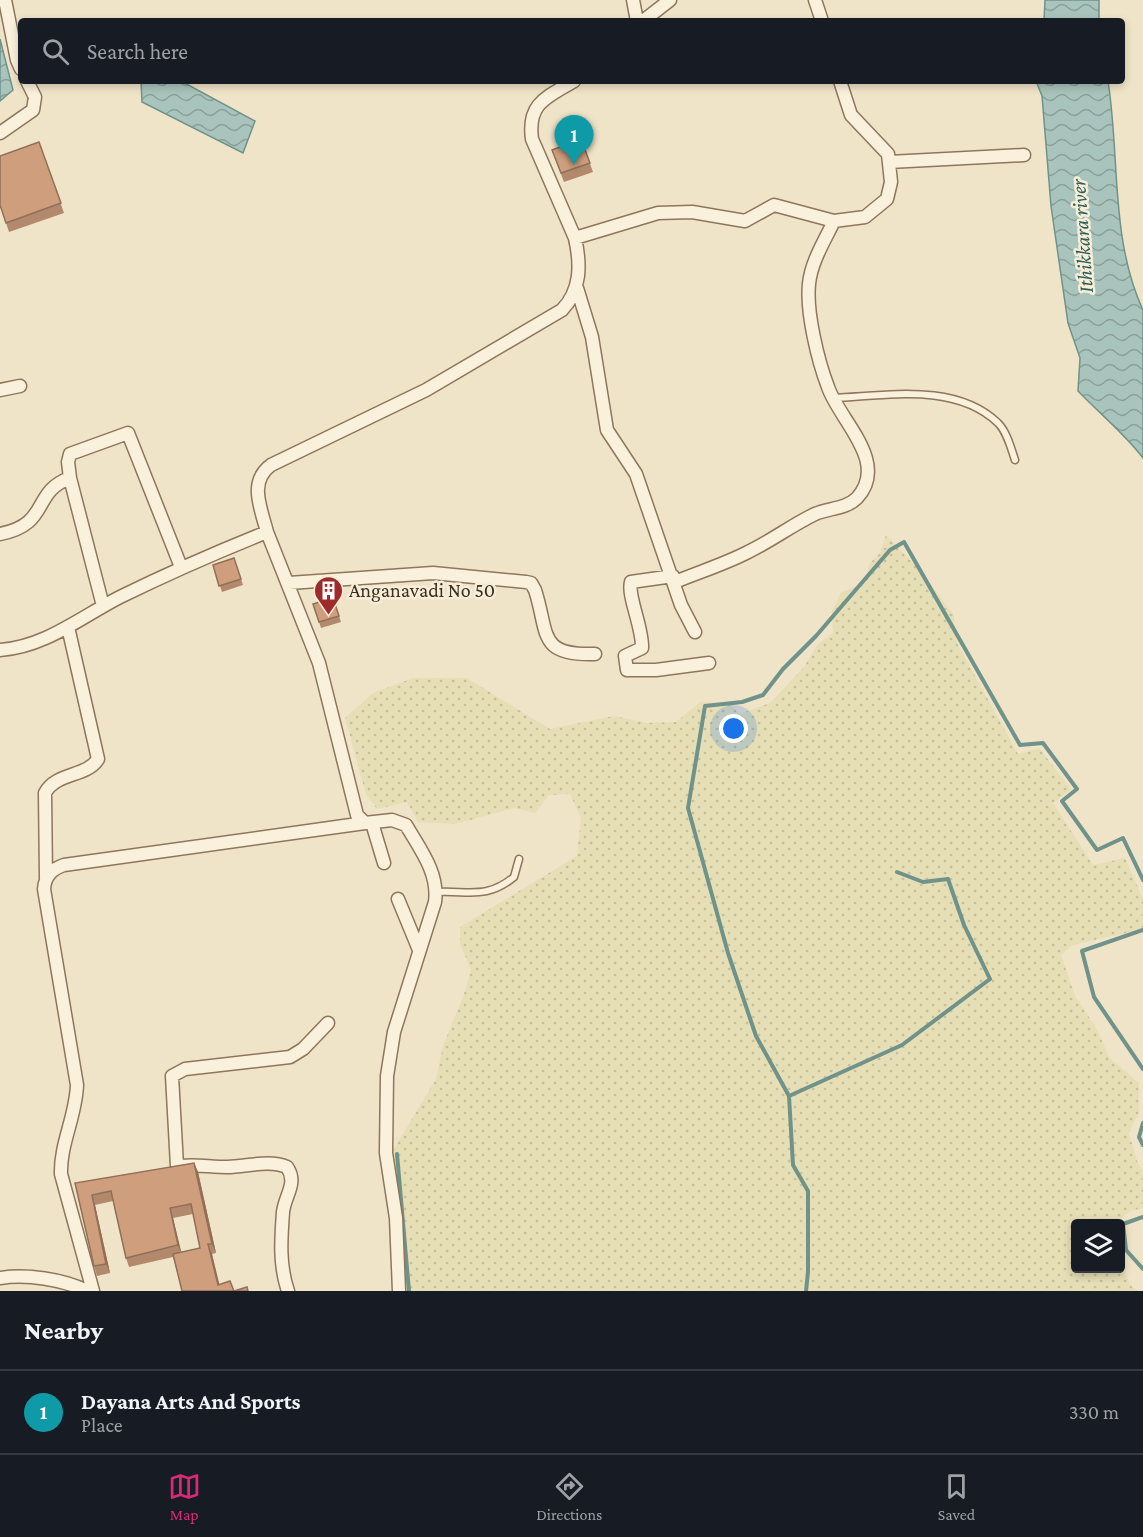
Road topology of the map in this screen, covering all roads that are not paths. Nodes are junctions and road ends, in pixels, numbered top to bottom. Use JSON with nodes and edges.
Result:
{"nodes":[{"id":1,"x":5,"y":0,"type":"edge"},
{"id":2,"x":633,"y":0,"type":"edge"},
{"id":3,"x":670,"y":0,"type":"edge"},
{"id":4,"x":815,"y":0,"type":"edge"},
{"id":5,"x":637,"y":18,"type":"edge"},
{"id":6,"x":647,"y":18,"type":"edge"},
{"id":7,"x":821,"y":18,"type":"edge"},
{"id":8,"x":18,"y":62,"type":"edge"},
{"id":9,"x":28,"y":84,"type":"edge"},
{"id":10,"x":569,"y":84,"type":"edge"},
{"id":11,"x":841,"y":84,"type":"edge"},
{"id":12,"x":0,"y":133,"type":"edge"},
{"id":13,"x":1024,"y":155,"type":"dead end"},
{"id":14,"x":889,"y":162,"type":"junction"},
{"id":15,"x":834,"y":221,"type":"junction"},
{"id":16,"x":575,"y":238,"type":"junction"},
{"id":17,"x":577,"y":288,"type":"junction"},
{"id":18,"x":20,"y":386,"type":"dead end"},
{"id":19,"x":0,"y":390,"type":"edge"},
{"id":20,"x":832,"y":398,"type":"junction"},
{"id":21,"x":1016,"y":460,"type":"dead end"},
{"id":22,"x":70,"y":478,"type":"junction"},
{"id":23,"x":267,"y":532,"type":"junction"},
{"id":24,"x":0,"y":534,"type":"edge"},
{"id":25,"x":181,"y":567,"type":"junction"},
{"id":26,"x":674,"y":579,"type":"junction"},
{"id":27,"x":289,"y":583,"type":"junction"},
{"id":28,"x":103,"y":606,"type":"junction"},
{"id":29,"x":68,"y":627,"type":"junction"},
{"id":30,"x":695,"y":632,"type":"dead end"},
{"id":31,"x":0,"y":650,"type":"edge"},
{"id":32,"x":595,"y":654,"type":"dead end"},
{"id":33,"x":708,"y":663,"type":"dead end"},
{"id":34,"x":369,"y":823,"type":"junction"},
{"id":35,"x":519,"y":859,"type":"dead end"},
{"id":36,"x":384,"y":863,"type":"dead end"},
{"id":37,"x":46,"y":878,"type":"junction"},
{"id":38,"x":436,"y":892,"type":"junction"},
{"id":39,"x":398,"y":899,"type":"dead end"},
{"id":40,"x":418,"y":950,"type":"junction"},
{"id":41,"x":328,"y":1023,"type":"dead end"},
{"id":42,"x":0,"y":1278,"type":"edge"},
{"id":43,"x":87,"y":1291,"type":"edge"},
{"id":44,"x":93,"y":1291,"type":"edge"},
{"id":45,"x":288,"y":1291,"type":"edge"},
{"id":46,"x":399,"y":1291,"type":"edge"}],
"edges":[{"from":1,"to":8,"type":"street"},
{"from":2,"to":5,"type":"street"},
{"from":3,"to":6,"type":"street"},
{"from":4,"to":7,"type":"street"},
{"from":9,"to":12,"type":"street"},
{"from":10,"to":16,"type":"street"},
{"from":11,"to":14,"type":"street"},
{"from":13,"to":14,"type":"street"},
{"from":14,"to":15,"type":"street"},
{"from":15,"to":16,"type":"street"},
{"from":15,"to":20,"type":"street"},
{"from":16,"to":17,"type":"street"},
{"from":17,"to":23,"type":"street"},
{"from":17,"to":26,"type":"street"},
{"from":18,"to":19,"type":"street"},
{"from":20,"to":21,"type":"lane"},
{"from":20,"to":26,"type":"street"},
{"from":22,"to":24,"type":"street"},
{"from":22,"to":25,"type":"street"},
{"from":22,"to":28,"type":"street"},
{"from":23,"to":25,"type":"street"},
{"from":23,"to":27,"type":"street"},
{"from":25,"to":28,"type":"street"},
{"from":26,"to":30,"type":"street"},
{"from":26,"to":33,"type":"street"},
{"from":27,"to":32,"type":"street"},
{"from":27,"to":34,"type":"street"},
{"from":28,"to":29,"type":"street"},
{"from":29,"to":31,"type":"street"},
{"from":29,"to":37,"type":"street"},
{"from":34,"to":36,"type":"street"},
{"from":34,"to":37,"type":"street"},
{"from":34,"to":38,"type":"street"},
{"from":35,"to":38,"type":"lane"},
{"from":37,"to":44,"type":"street"},
{"from":38,"to":40,"type":"street"},
{"from":39,"to":40,"type":"street"},
{"from":40,"to":46,"type":"street"},
{"from":41,"to":45,"type":"street"},
{"from":42,"to":43,"type":"street"}]}
